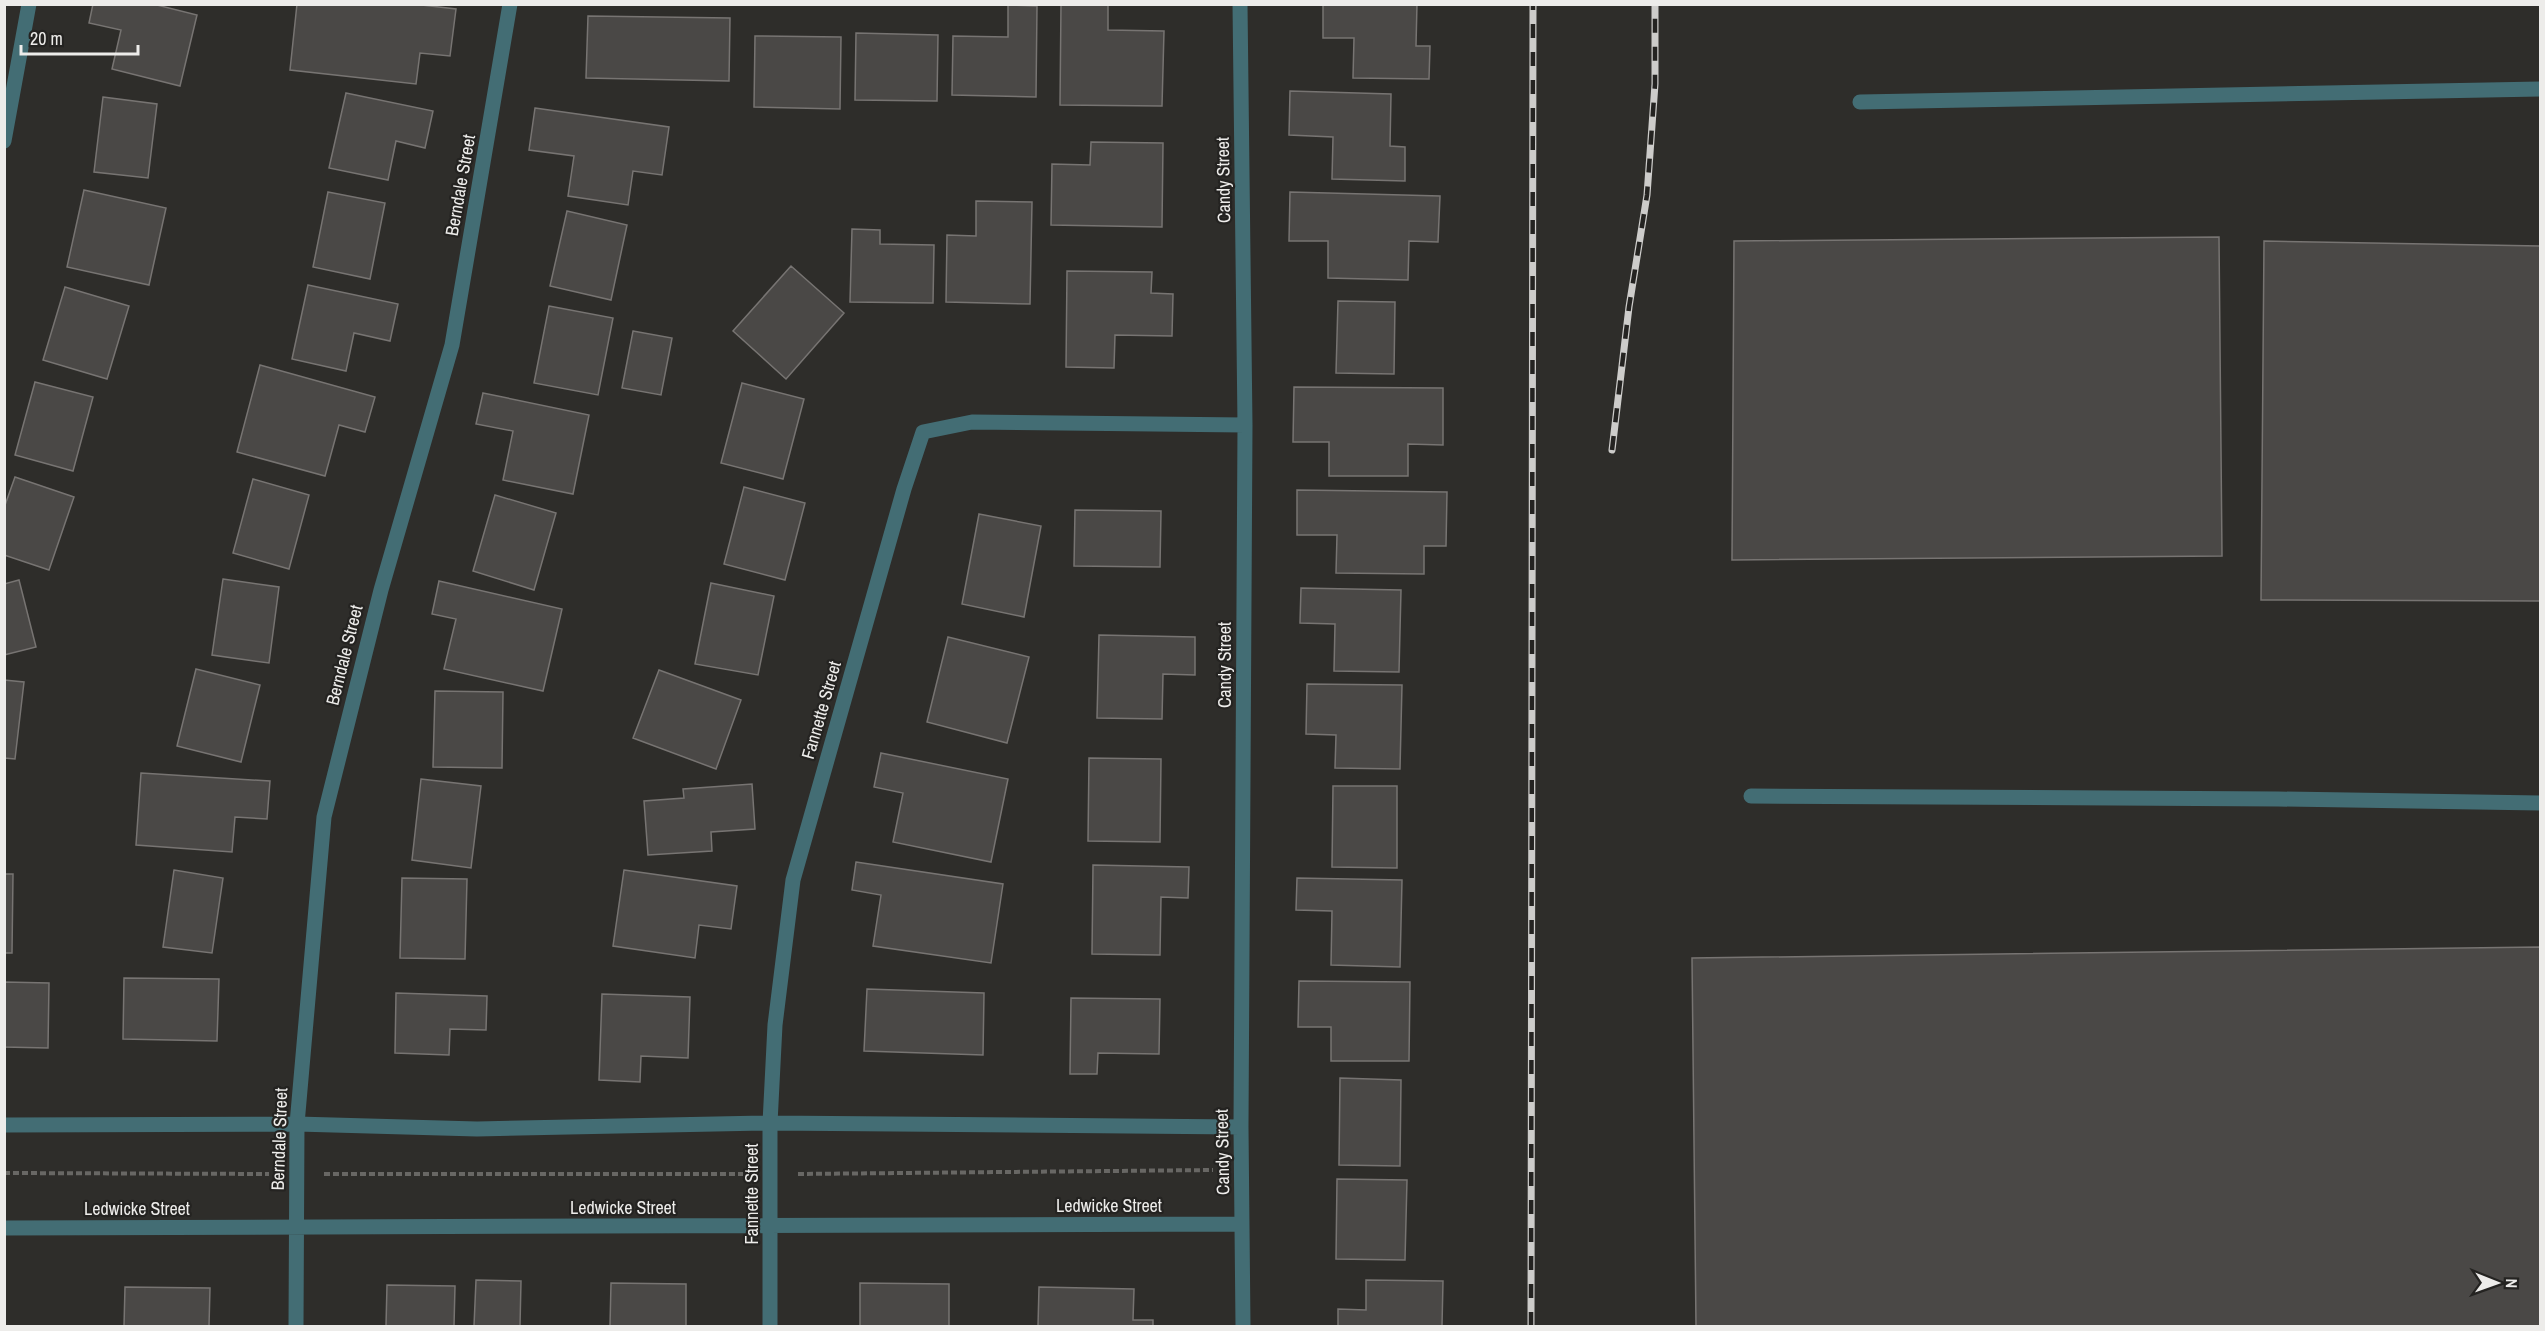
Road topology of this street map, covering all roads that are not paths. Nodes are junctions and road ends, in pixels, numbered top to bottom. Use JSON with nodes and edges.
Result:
{"nodes":[{"id":1,"x":29,"y":4,"type":"edge"},
{"id":2,"x":510,"y":4,"type":"edge"},
{"id":3,"x":1240,"y":4,"type":"edge"},
{"id":4,"x":2541,"y":89,"type":"edge"},
{"id":5,"x":1860,"y":102,"type":"dead end"},
{"id":6,"x":4,"y":141,"type":"edge"},
{"id":7,"x":1245,"y":425,"type":"junction"},
{"id":8,"x":1751,"y":796,"type":"dead end"},
{"id":9,"x":2541,"y":803,"type":"edge"},
{"id":10,"x":770,"y":1123,"type":"junction"},
{"id":11,"x":297,"y":1124,"type":"junction"},
{"id":12,"x":4,"y":1125,"type":"edge"},
{"id":13,"x":1241,"y":1127,"type":"junction"},
{"id":14,"x":1242,"y":1224,"type":"junction"},
{"id":15,"x":295,"y":1226,"type":"junction"},
{"id":16,"x":770,"y":1227,"type":"junction"},
{"id":17,"x":4,"y":1228,"type":"edge"},
{"id":18,"x":296,"y":1326,"type":"edge"},
{"id":19,"x":770,"y":1326,"type":"edge"},
{"id":20,"x":1243,"y":1326,"type":"edge"}],
"edges":[{"from":1,"to":6,"type":"street"},
{"from":2,"to":11,"type":"street","name":"Berndale Street"},
{"from":3,"to":7,"type":"street","name":"Candy Street"},
{"from":4,"to":5,"type":"street"},
{"from":7,"to":10,"type":"street","name":"Fannette Street"},
{"from":7,"to":13,"type":"street","name":"Candy Street"},
{"from":8,"to":9,"type":"street"},
{"from":10,"to":11,"type":"street"},
{"from":10,"to":13,"type":"street"},
{"from":10,"to":16,"type":"street","name":"Fannette Street"},
{"from":11,"to":12,"type":"street"},
{"from":11,"to":15,"type":"street","name":"Berndale Street"},
{"from":13,"to":14,"type":"street","name":"Candy Street"},
{"from":14,"to":16,"type":"street","name":"Ledwicke Street"},
{"from":14,"to":20,"type":"street","name":"Candy Street"},
{"from":15,"to":16,"type":"street","name":"Ledwicke Street"},
{"from":15,"to":17,"type":"street","name":"Ledwicke Street"},
{"from":15,"to":18,"type":"street","name":"Berndale Street"},
{"from":16,"to":19,"type":"street","name":"Fannette Street"}]}
